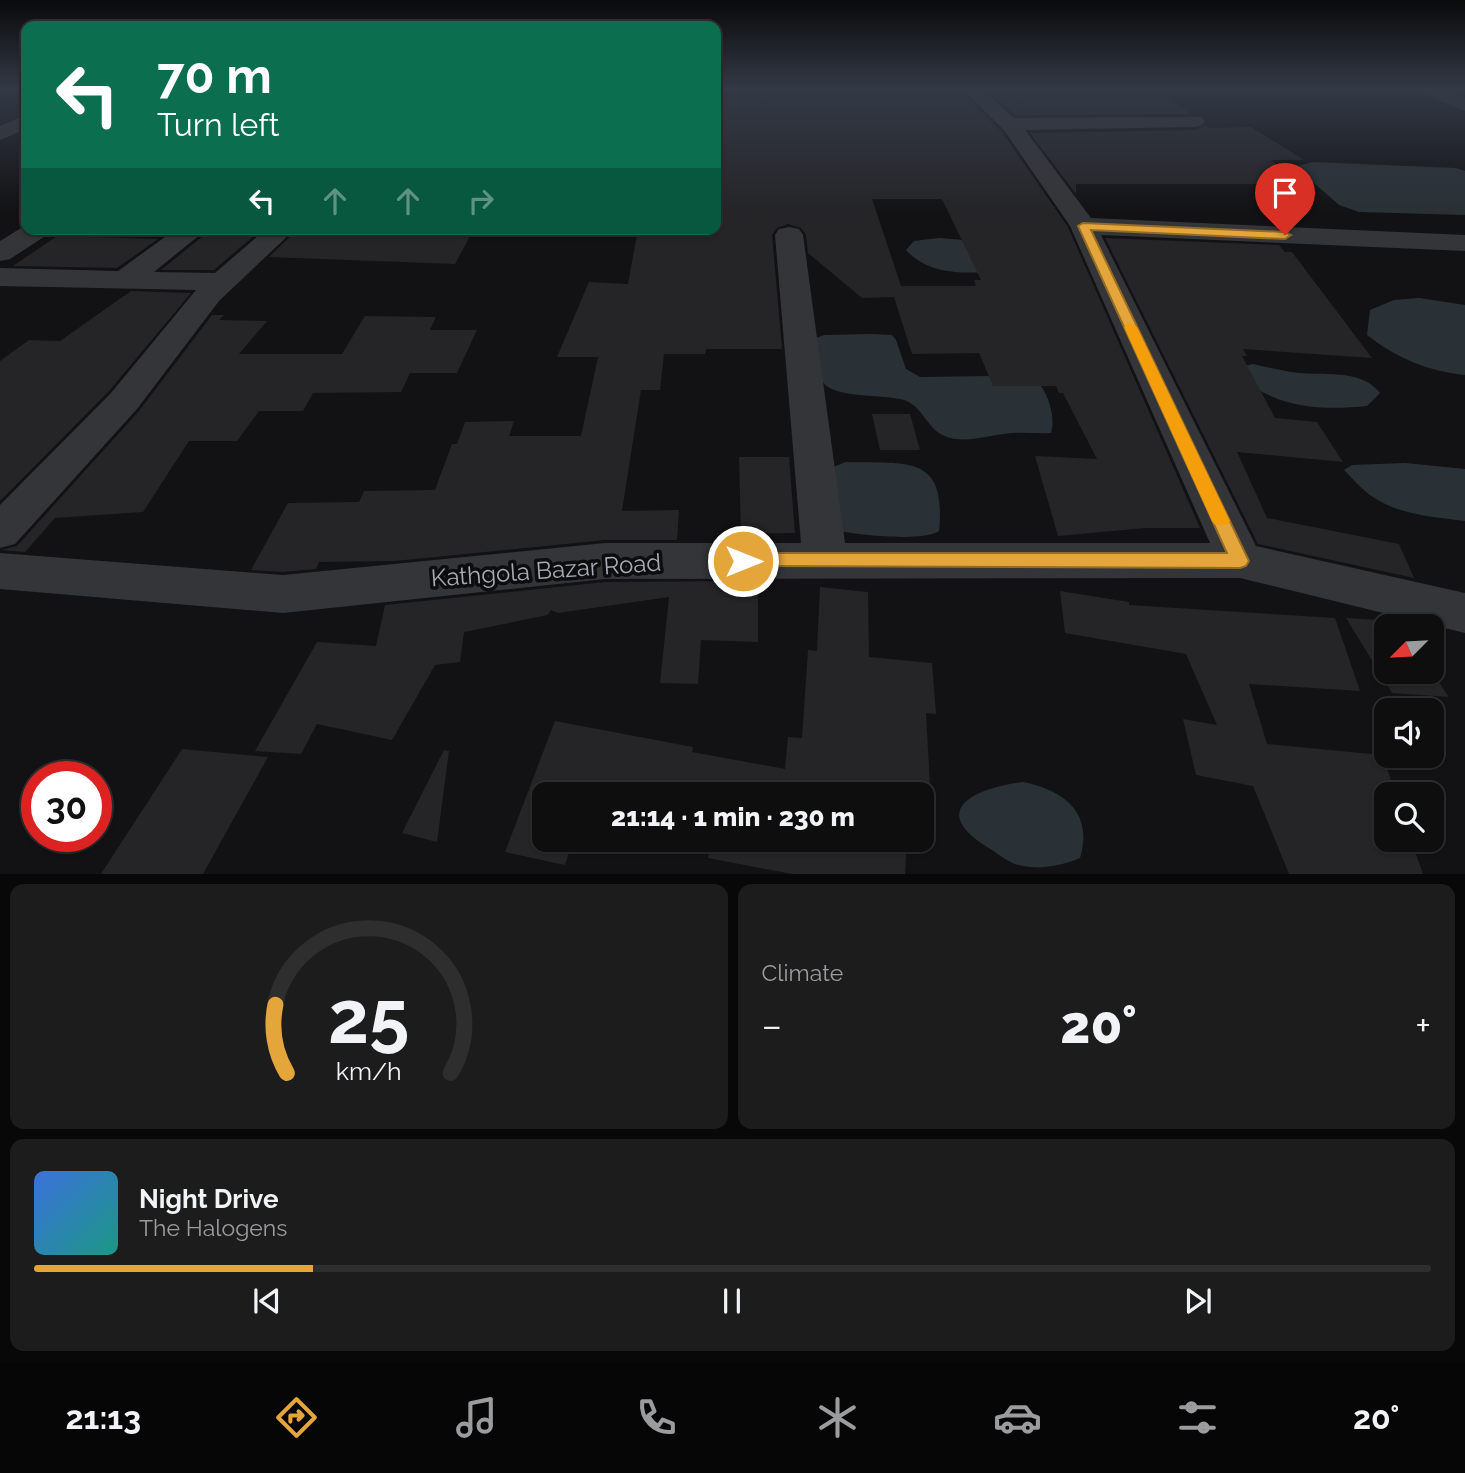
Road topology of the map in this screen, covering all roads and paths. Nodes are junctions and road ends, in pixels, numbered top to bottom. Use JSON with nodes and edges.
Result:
{"nodes":[{"id":1,"x":18,"y":130,"type":"edge"},
{"id":2,"x":1013,"y":130,"type":"edge"},
{"id":3,"x":4,"y":145,"type":"edge"},
{"id":4,"x":1083,"y":226,"type":"junction"},
{"id":5,"x":28,"y":235,"type":"edge"},
{"id":6,"x":186,"y":235,"type":"edge"},
{"id":7,"x":275,"y":235,"type":"edge"},
{"id":8,"x":789,"y":235,"type":"dead end"},
{"id":9,"x":1465,"y":243,"type":"edge"},
{"id":10,"x":0,"y":253,"type":"edge"},
{"id":11,"x":0,"y":277,"type":"edge"},
{"id":12,"x":124,"y":280,"type":"junction"},
{"id":13,"x":222,"y":282,"type":"junction"},
{"id":14,"x":0,"y":532,"type":"edge"},
{"id":15,"x":825,"y":560,"type":"junction"},
{"id":16,"x":1240,"y":561,"type":"junction"},
{"id":17,"x":0,"y":571,"type":"edge"},
{"id":18,"x":1465,"y":613,"type":"edge"}],
"edges":[{"from":1,"to":3,"type":"street"},
{"from":2,"to":4,"type":"street"},
{"from":4,"to":9,"type":"street"},
{"from":4,"to":16,"type":"street"},
{"from":5,"to":10,"type":"street"},
{"from":6,"to":12,"type":"street"},
{"from":7,"to":13,"type":"street"},
{"from":8,"to":15,"type":"street"},
{"from":11,"to":12,"type":"street"},
{"from":12,"to":13,"type":"street"},
{"from":13,"to":14,"type":"street"},
{"from":15,"to":16,"type":"street","name":"Kathgola Bazar Road"},
{"from":15,"to":17,"type":"street","name":"Kathgola Bazar Road"},
{"from":16,"to":18,"type":"street","name":"Kathgola Bazar Road"}]}
